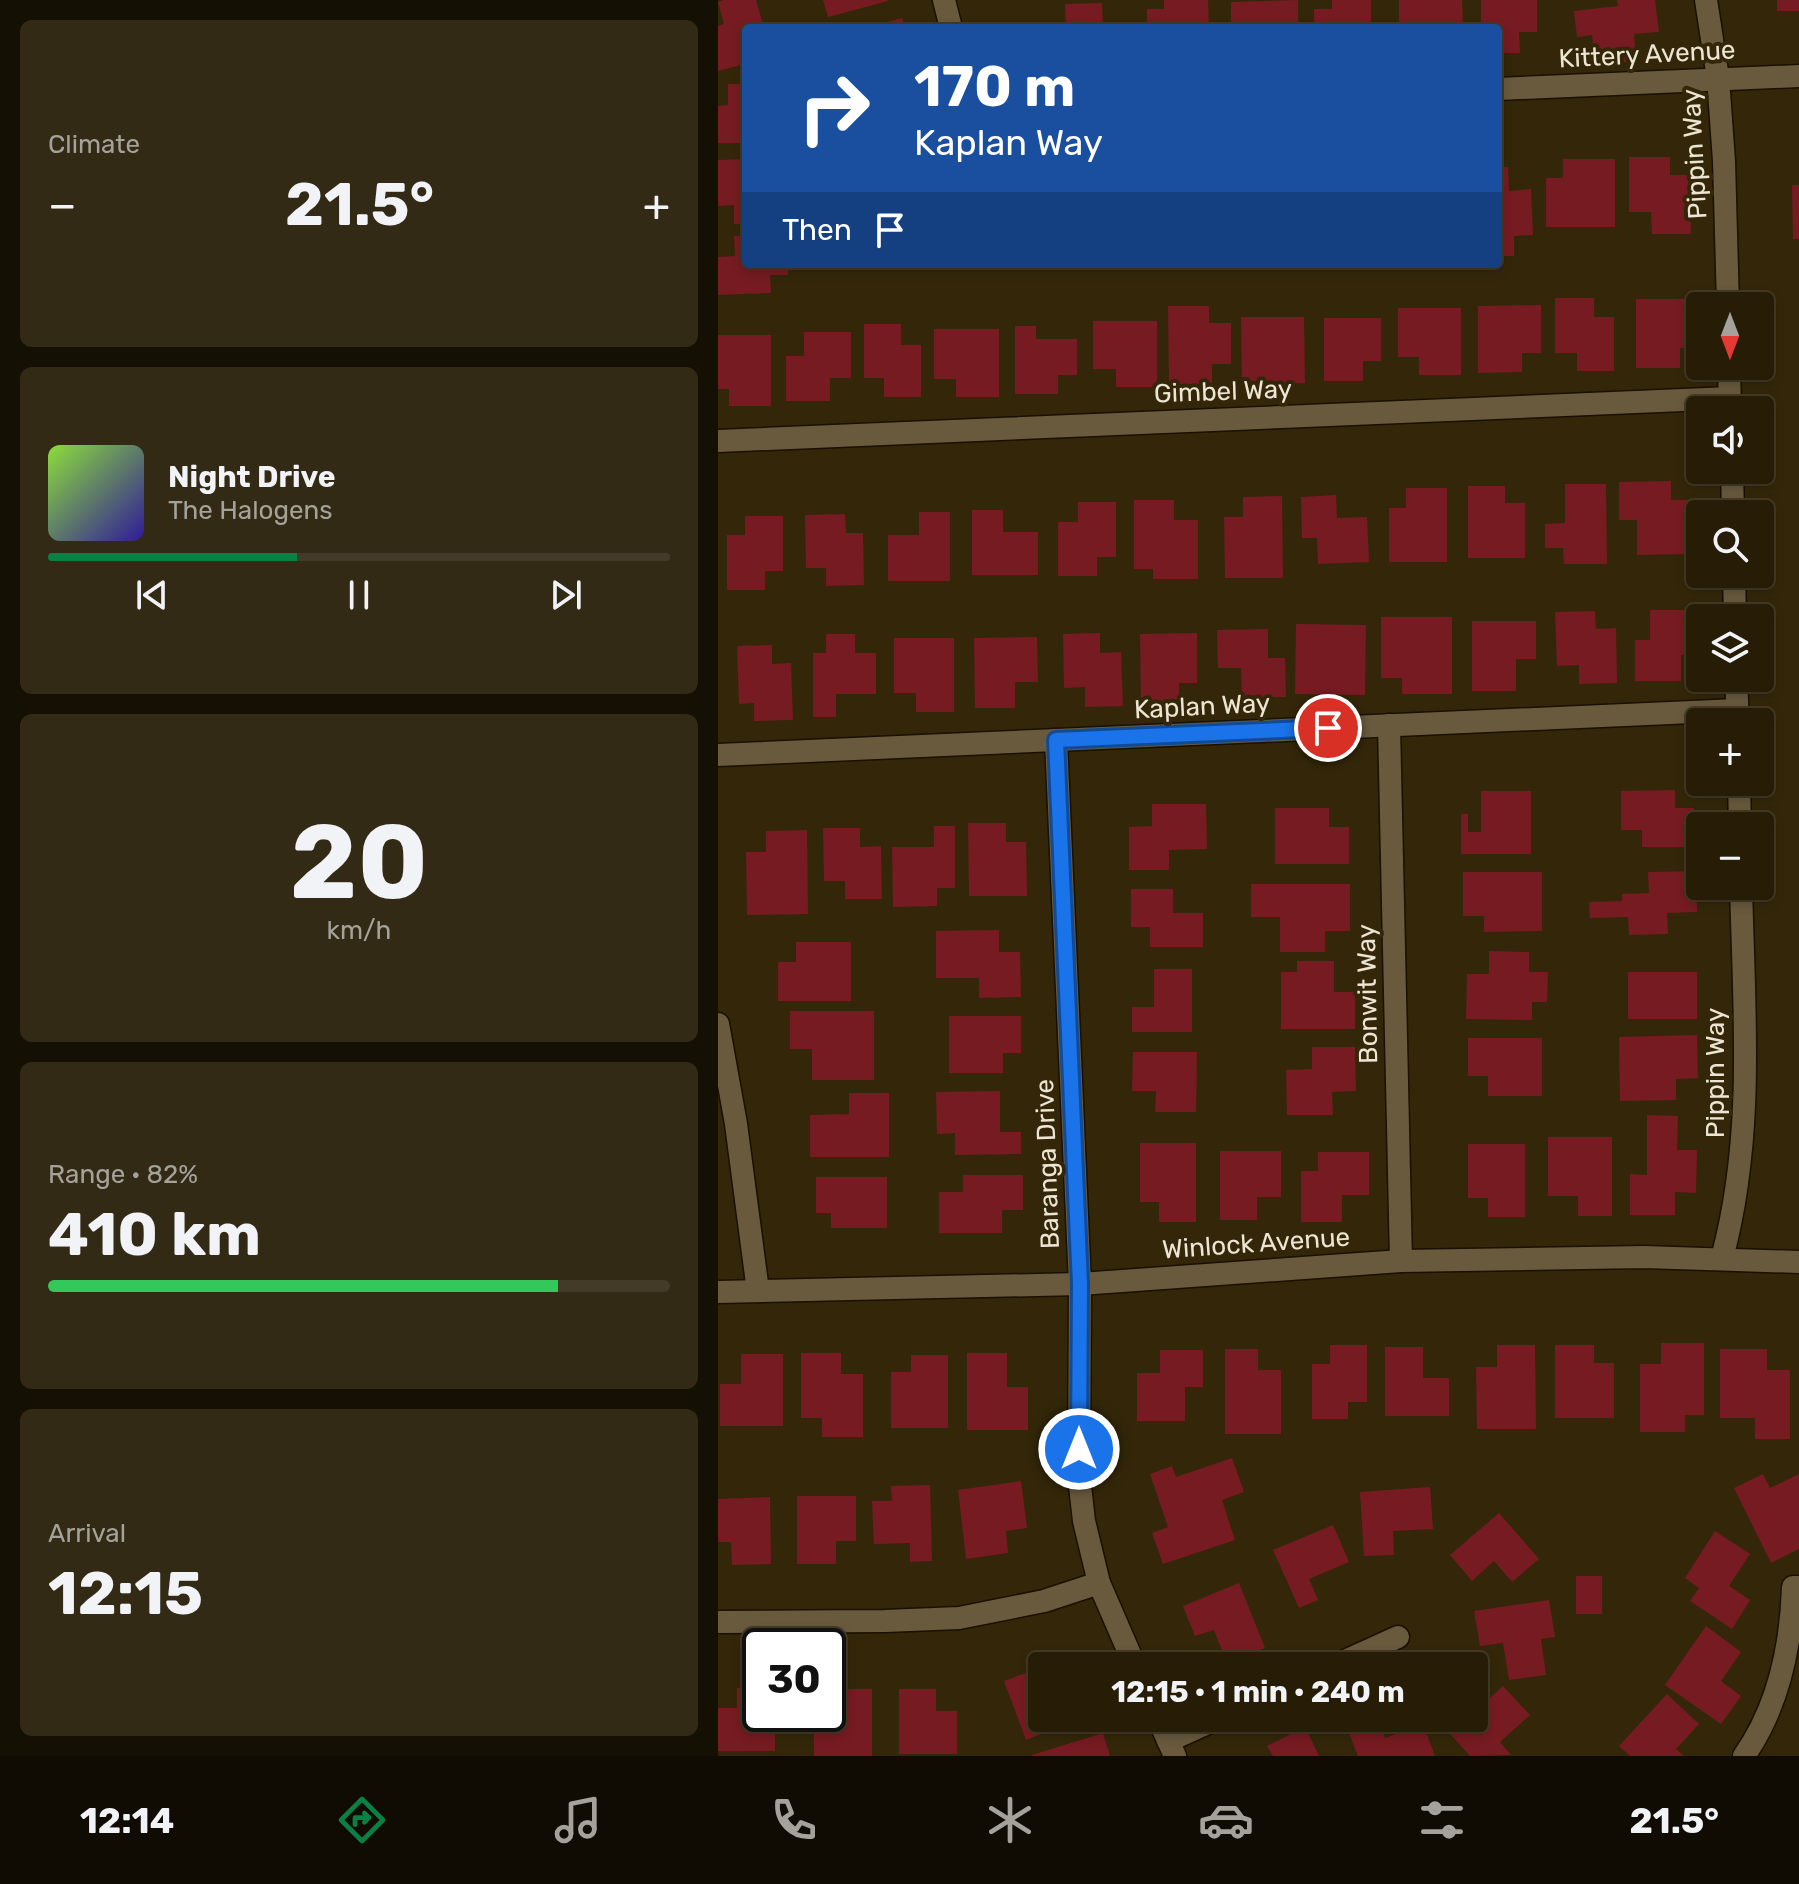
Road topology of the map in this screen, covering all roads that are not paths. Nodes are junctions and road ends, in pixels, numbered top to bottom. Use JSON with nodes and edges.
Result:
{"nodes":[{"id":1,"x":944,"y":0,"type":"edge"},
{"id":2,"x":1706,"y":0,"type":"edge"},
{"id":3,"x":950,"y":24,"type":"edge"},
{"id":4,"x":1799,"y":76,"type":"edge"},
{"id":5,"x":1718,"y":78,"type":"junction"},
{"id":6,"x":1502,"y":89,"type":"edge"},
{"id":7,"x":1728,"y":292,"type":"edge"},
{"id":8,"x":1686,"y":406,"type":"edge"},
{"id":9,"x":718,"y":441,"type":"edge"},
{"id":10,"x":1686,"y":717,"type":"edge"},
{"id":11,"x":1389,"y":725,"type":"junction"},
{"id":12,"x":1056,"y":740,"type":"junction"},
{"id":13,"x":718,"y":755,"type":"edge"},
{"id":14,"x":1741,"y":900,"type":"edge"},
{"id":15,"x":718,"y":1024,"type":"edge"},
{"id":16,"x":1722,"y":1258,"type":"junction"},
{"id":17,"x":1401,"y":1261,"type":"junction"},
{"id":18,"x":1799,"y":1262,"type":"edge"},
{"id":19,"x":1080,"y":1284,"type":"junction"},
{"id":20,"x":758,"y":1291,"type":"junction"},
{"id":21,"x":718,"y":1292,"type":"edge"},
{"id":22,"x":1099,"y":1583,"type":"junction"},
{"id":23,"x":1799,"y":1587,"type":"edge"},
{"id":24,"x":718,"y":1622,"type":"edge"},
{"id":25,"x":1398,"y":1637,"type":"dead end"},
{"id":26,"x":1129,"y":1652,"type":"edge"},
{"id":27,"x":1365,"y":1652,"type":"edge"},
{"id":28,"x":1197,"y":1732,"type":"edge"},
{"id":29,"x":1172,"y":1748,"type":"edge"},
{"id":30,"x":1744,"y":1756,"type":"edge"}],
"edges":[{"from":1,"to":3,"type":"street"},
{"from":2,"to":5,"type":"street","name":"Pippin Way"},
{"from":4,"to":5,"type":"street","name":"Kittery Avenue"},
{"from":5,"to":6,"type":"street","name":"Kittery Avenue"},
{"from":5,"to":7,"type":"street","name":"Pippin Way"},
{"from":8,"to":9,"type":"street","name":"Gimbel Way"},
{"from":10,"to":11,"type":"street","name":"Kaplan Way"},
{"from":11,"to":12,"type":"street","name":"Kaplan Way"},
{"from":11,"to":17,"type":"street","name":"Bonwit Way"},
{"from":12,"to":13,"type":"street","name":"Kaplan Way"},
{"from":12,"to":19,"type":"street","name":"Baranga Drive"},
{"from":14,"to":16,"type":"street","name":"Pippin Way"},
{"from":15,"to":20,"type":"street"},
{"from":16,"to":17,"type":"street","name":"Winlock Avenue"},
{"from":16,"to":18,"type":"street","name":"Winlock Avenue"},
{"from":17,"to":19,"type":"street","name":"Winlock Avenue"},
{"from":19,"to":20,"type":"street","name":"Winlock Avenue"},
{"from":19,"to":22,"type":"street","name":"Baranga Drive"},
{"from":20,"to":21,"type":"street","name":"Winlock Avenue"},
{"from":22,"to":24,"type":"street"},
{"from":22,"to":26,"type":"street","name":"Baranga Drive"},
{"from":23,"to":30,"type":"street"},
{"from":25,"to":27,"type":"street"},
{"from":28,"to":29,"type":"street"}]}
